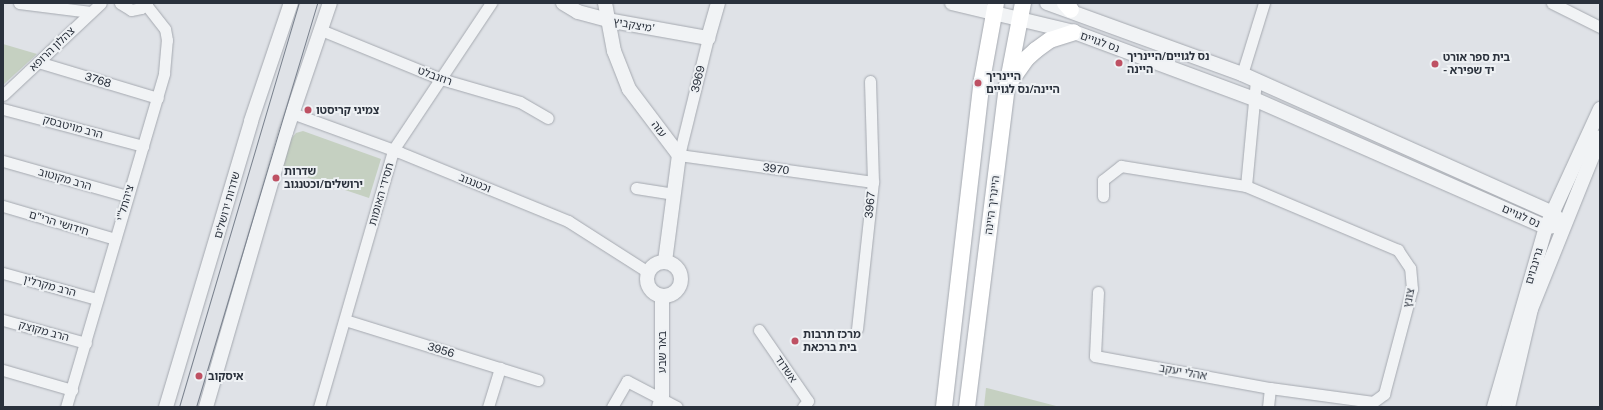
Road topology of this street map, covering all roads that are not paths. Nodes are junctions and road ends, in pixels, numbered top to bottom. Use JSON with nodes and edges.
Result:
{"nodes":[{"id":1,"x":19,"y":3,"type":"edge"},
{"id":2,"x":101,"y":3,"type":"edge"},
{"id":3,"x":120,"y":3,"type":"edge"},
{"id":4,"x":291,"y":3,"type":"edge"},
{"id":5,"x":330,"y":3,"type":"edge"},
{"id":6,"x":491,"y":3,"type":"edge"},
{"id":7,"x":563,"y":3,"type":"edge"},
{"id":8,"x":605,"y":3,"type":"edge"},
{"id":9,"x":718,"y":3,"type":"edge"},
{"id":10,"x":952,"y":3,"type":"edge"},
{"id":11,"x":1047,"y":3,"type":"edge"},
{"id":12,"x":1264,"y":3,"type":"edge"},
{"id":13,"x":1552,"y":3,"type":"edge"},
{"id":14,"x":146,"y":4,"type":"edge"},
{"id":15,"x":1068,"y":6,"type":"edge"},
{"id":16,"x":995,"y":8,"type":"edge"},
{"id":17,"x":1021,"y":10,"type":"edge"},
{"id":18,"x":90,"y":12,"type":"junction"},
{"id":19,"x":607,"y":20,"type":"junction"},
{"id":20,"x":1600,"y":27,"type":"edge"},
{"id":21,"x":321,"y":30,"type":"junction"},
{"id":22,"x":1074,"y":32,"type":"junction"},
{"id":23,"x":708,"y":38,"type":"junction"},
{"id":24,"x":38,"y":62,"type":"junction"},
{"id":25,"x":1242,"y":74,"type":"junction"},
{"id":26,"x":441,"y":79,"type":"junction"},
{"id":27,"x":870,"y":81,"type":"dead end"},
{"id":28,"x":1256,"y":81,"type":"junction"},
{"id":29,"x":1007,"y":86,"type":"junction"},
{"id":30,"x":3,"y":96,"type":"edge"},
{"id":31,"x":158,"y":98,"type":"junction"},
{"id":32,"x":1254,"y":99,"type":"junction"},
{"id":33,"x":3,"y":109,"type":"edge"},
{"id":34,"x":1600,"y":110,"type":"edge"},
{"id":35,"x":292,"y":113,"type":"junction"},
{"id":36,"x":548,"y":118,"type":"dead end"},
{"id":37,"x":1600,"y":136,"type":"edge"},
{"id":38,"x":143,"y":146,"type":"junction"},
{"id":39,"x":393,"y":150,"type":"junction"},
{"id":40,"x":679,"y":155,"type":"junction"},
{"id":41,"x":3,"y":161,"type":"edge"},
{"id":42,"x":873,"y":182,"type":"junction"},
{"id":43,"x":1246,"y":186,"type":"junction"},
{"id":44,"x":636,"y":188,"type":"dead end"},
{"id":45,"x":673,"y":194,"type":"junction"},
{"id":46,"x":1561,"y":195,"type":"junction"},
{"id":47,"x":127,"y":196,"type":"junction"},
{"id":48,"x":1103,"y":196,"type":"dead end"},
{"id":49,"x":1534,"y":205,"type":"junction"},
{"id":50,"x":3,"y":206,"type":"edge"},
{"id":51,"x":1553,"y":213,"type":"junction"},
{"id":52,"x":1531,"y":220,"type":"junction"},
{"id":53,"x":1563,"y":225,"type":"junction"},
{"id":54,"x":1546,"y":227,"type":"junction"},
{"id":55,"x":115,"y":239,"type":"junction"},
{"id":56,"x":1538,"y":256,"type":"junction"},
{"id":57,"x":665,"y":262,"type":"junction"},
{"id":58,"x":648,"y":272,"type":"junction"},
{"id":59,"x":3,"y":273,"type":"edge"},
{"id":60,"x":1098,"y":292,"type":"dead end"},
{"id":61,"x":662,"y":296,"type":"junction"},
{"id":62,"x":97,"y":299,"type":"junction"},
{"id":63,"x":3,"y":320,"type":"edge"},
{"id":64,"x":345,"y":320,"type":"junction"},
{"id":65,"x":857,"y":329,"type":"dead end"},
{"id":66,"x":759,"y":330,"type":"dead end"},
{"id":67,"x":86,"y":343,"type":"junction"},
{"id":68,"x":500,"y":368,"type":"junction"},
{"id":69,"x":3,"y":370,"type":"edge"},
{"id":70,"x":538,"y":380,"type":"dead end"},
{"id":71,"x":1270,"y":388,"type":"junction"},
{"id":72,"x":72,"y":390,"type":"junction"},
{"id":73,"x":660,"y":402,"type":"edge"},
{"id":74,"x":66,"y":407,"type":"edge"},
{"id":75,"x":166,"y":407,"type":"edge"},
{"id":76,"x":206,"y":407,"type":"edge"},
{"id":77,"x":319,"y":407,"type":"edge"},
{"id":78,"x":488,"y":407,"type":"edge"},
{"id":79,"x":612,"y":407,"type":"edge"},
{"id":80,"x":677,"y":407,"type":"edge"},
{"id":81,"x":803,"y":407,"type":"edge"},
{"id":82,"x":944,"y":407,"type":"edge"},
{"id":83,"x":967,"y":407,"type":"edge"},
{"id":84,"x":1268,"y":407,"type":"edge"},
{"id":85,"x":1494,"y":407,"type":"edge"},
{"id":86,"x":1508,"y":407,"type":"edge"}],
"edges":[{"from":1,"to":18,"type":"street"},
{"from":2,"to":18,"type":"street","name":"צהלון הרופא"},
{"from":3,"to":14,"type":"street"},
{"from":4,"to":75,"type":"street","name":"שדרות ירושלים"},
{"from":5,"to":21,"type":"street"},
{"from":6,"to":26,"type":"street","name":"חסידי האומות"},
{"from":7,"to":19,"type":"street","name":"מיצקביץ'"},
{"from":8,"to":19,"type":"street","name":"עזה"},
{"from":9,"to":23,"type":"street","name":"3969"},
{"from":10,"to":16,"type":"street","name":"נס לגויים"},
{"from":11,"to":15,"type":"street","name":"נס לגויים"},
{"from":12,"to":25,"type":"street"},
{"from":13,"to":20,"type":"street"},
{"from":14,"to":31,"type":"street","name":"ציהתל\"י"},
{"from":15,"to":25,"type":"street","name":"נס לגויים"},
{"from":16,"to":17,"type":"street","name":"נס לגויים"},
{"from":16,"to":82,"type":"main road"},
{"from":17,"to":22,"type":"street","name":"נס לגויים"},
{"from":17,"to":29,"type":"main road","name":"היינריך היינה"},
{"from":18,"to":24,"type":"street","name":"צהלון הרופא"},
{"from":19,"to":23,"type":"street","name":"מיצקביץ'"},
{"from":19,"to":40,"type":"street","name":"עזה"},
{"from":21,"to":26,"type":"street","name":"רוזנבלט"},
{"from":21,"to":35,"type":"street"},
{"from":22,"to":29,"type":"main road"},
{"from":22,"to":32,"type":"street","name":"נס לגויים"},
{"from":23,"to":40,"type":"street","name":"3969"},
{"from":24,"to":30,"type":"street","name":"צהלון הרופא"},
{"from":24,"to":31,"type":"street","name":"3768"},
{"from":25,"to":28,"type":"street","name":"נס לגויים"},
{"from":26,"to":36,"type":"street","name":"רוזנבלט"},
{"from":26,"to":39,"type":"street","name":"חסידי האומות"},
{"from":27,"to":42,"type":"street","name":"3967"},
{"from":28,"to":32,"type":"street"},
{"from":28,"to":49,"type":"street","name":"נס לגויים"},
{"from":29,"to":83,"type":"main road","name":"היינריך היינה"},
{"from":31,"to":38,"type":"street","name":"ציהתל\"י"},
{"from":32,"to":43,"type":"street"},
{"from":32,"to":52,"type":"street","name":"נס לגויים"},
{"from":33,"to":38,"type":"street","name":"הרב מויטבסק"},
{"from":34,"to":46,"type":"street","name":"גרינבוים"},
{"from":35,"to":39,"type":"street","name":"וכטנגוב"},
{"from":35,"to":76,"type":"street"},
{"from":37,"to":53,"type":"street","name":"גרינבוים"},
{"from":38,"to":47,"type":"street","name":"ציהתל\"י"},
{"from":39,"to":58,"type":"street","name":"וכטנגוב"},
{"from":39,"to":64,"type":"street","name":"חסידי האומות"},
{"from":40,"to":42,"type":"street","name":"3970"},
{"from":40,"to":45,"type":"street"},
{"from":41,"to":47,"type":"street","name":"הרב מקוטוב"},
{"from":42,"to":65,"type":"street","name":"3967"},
{"from":43,"to":48,"type":"street","name":"צונץ"},
{"from":43,"to":71,"type":"street","name":"צונץ"},
{"from":44,"to":45,"type":"street"},
{"from":45,"to":57,"type":"street"},
{"from":46,"to":49,"type":"street"},
{"from":46,"to":51,"type":"street","name":"גרינבוים"},
{"from":47,"to":55,"type":"street","name":"ציהתל\"י"},
{"from":49,"to":51,"type":"street","name":"נס לגויים"},
{"from":50,"to":55,"type":"street","name":"חידושי הרי\"ם"},
{"from":51,"to":53,"type":"street","name":"נס לגויים"},
{"from":51,"to":54,"type":"street","name":"גרינבוים"},
{"from":52,"to":54,"type":"street","name":"נס לגויים"},
{"from":52,"to":56,"type":"street"},
{"from":53,"to":54,"type":"street","name":"נס לגויים"},
{"from":53,"to":86,"type":"street","name":"גרינבוים"},
{"from":54,"to":56,"type":"street","name":"גרינבוים"},
{"from":55,"to":62,"type":"street","name":"ציהתל\"י"},
{"from":56,"to":85,"type":"street","name":"גרינבוים"},
{"from":57,"to":58,"type":"street"},
{"from":57,"to":61,"type":"street"},
{"from":58,"to":61,"type":"street"},
{"from":59,"to":62,"type":"street","name":"הרב מקרלין"},
{"from":60,"to":71,"type":"street","name":"אהלי יעקב"},
{"from":61,"to":73,"type":"street","name":"באר שבע"},
{"from":62,"to":67,"type":"street","name":"ציהתל\"י"},
{"from":63,"to":67,"type":"street","name":"הרב מקוצק"},
{"from":64,"to":68,"type":"street","name":"3956"},
{"from":64,"to":77,"type":"street","name":"חסידי האומות"},
{"from":66,"to":81,"type":"street","name":"אשדוד"},
{"from":67,"to":72,"type":"street","name":"ציהתל\"י"},
{"from":68,"to":70,"type":"street","name":"3956"},
{"from":68,"to":78,"type":"street"},
{"from":69,"to":72,"type":"street"},
{"from":71,"to":84,"type":"street"},
{"from":72,"to":74,"type":"street","name":"ציהתל\"י"},
{"from":73,"to":79,"type":"street"},
{"from":73,"to":80,"type":"street"}]}
